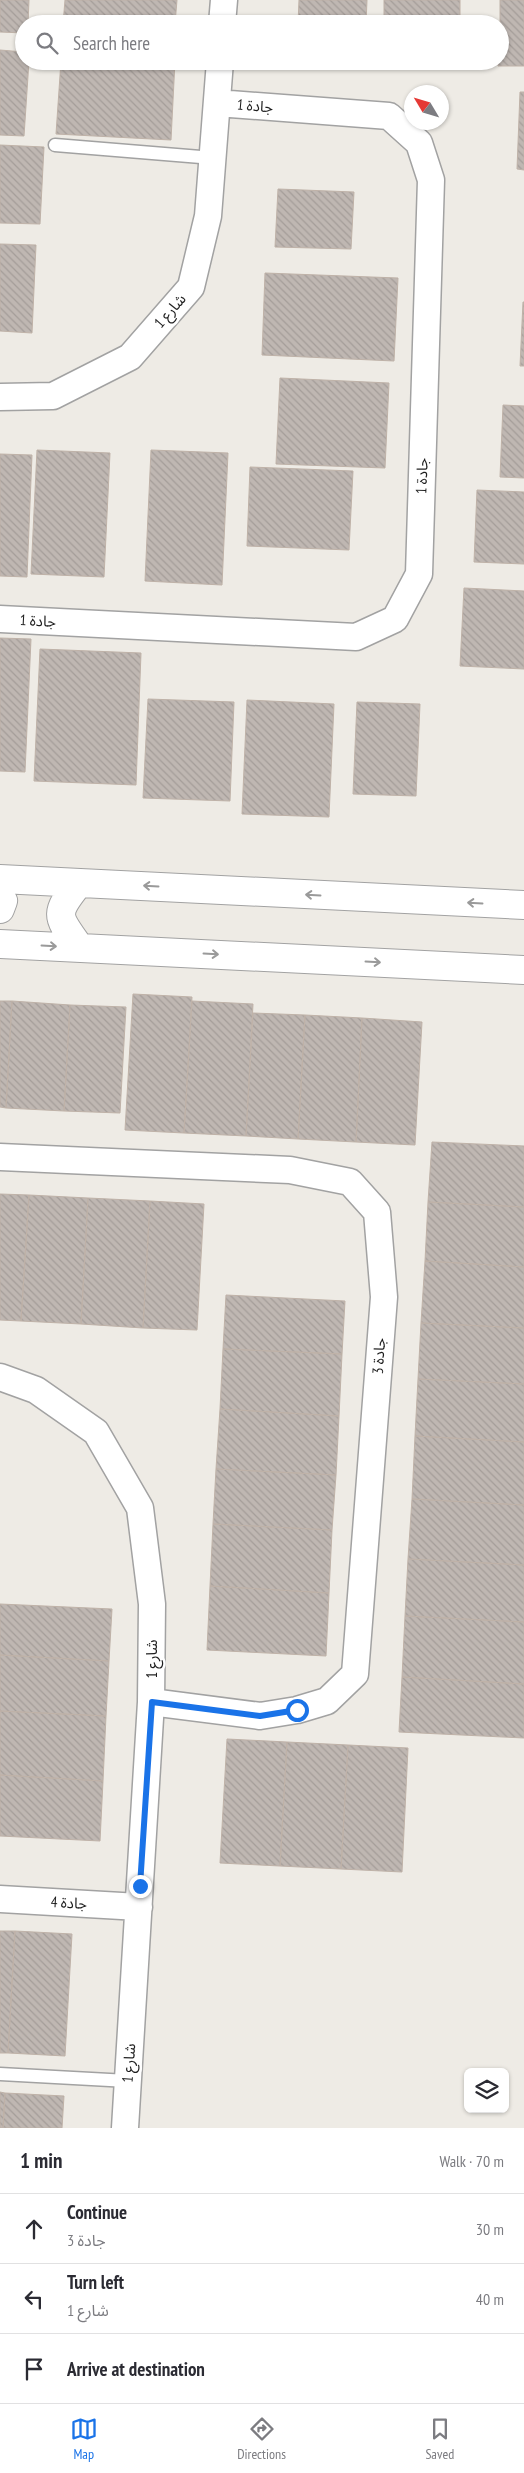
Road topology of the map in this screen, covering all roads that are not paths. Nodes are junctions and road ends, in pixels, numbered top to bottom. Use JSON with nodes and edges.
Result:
{"nodes":[{"id":1,"x":224,"y":0,"type":"edge"},
{"id":2,"x":223,"y":15,"type":"edge"},
{"id":3,"x":219,"y":70,"type":"edge"},
{"id":4,"x":217,"y":103,"type":"junction"},
{"id":5,"x":55,"y":145,"type":"dead end"},
{"id":6,"x":213,"y":158,"type":"junction"},
{"id":7,"x":0,"y":397,"type":"edge"},
{"id":8,"x":0,"y":619,"type":"edge"},
{"id":9,"x":0,"y":879,"type":"edge"},
{"id":10,"x":79,"y":883,"type":"junction"},
{"id":11,"x":0,"y":898,"type":"edge"},
{"id":12,"x":524,"y":905,"type":"edge"},
{"id":13,"x":0,"y":909,"type":"edge"},
{"id":14,"x":0,"y":944,"type":"edge"},
{"id":15,"x":80,"y":948,"type":"junction"},
{"id":16,"x":524,"y":970,"type":"edge"},
{"id":17,"x":0,"y":1157,"type":"edge"},
{"id":18,"x":0,"y":1377,"type":"edge"},
{"id":19,"x":152,"y":1702,"type":"junction"},
{"id":20,"x":0,"y":1899,"type":"edge"},
{"id":21,"x":139,"y":1907,"type":"junction"},
{"id":22,"x":0,"y":2074,"type":"edge"},
{"id":23,"x":128,"y":2081,"type":"junction"},
{"id":24,"x":125,"y":2128,"type":"edge"}],
"edges":[{"from":1,"to":2,"type":"street"},
{"from":3,"to":4,"type":"street","name":"شارع 1"},
{"from":4,"to":6,"type":"street","name":"شارع 1"},
{"from":4,"to":8,"type":"street","name":"جادة 1"},
{"from":5,"to":6,"type":"lane"},
{"from":6,"to":7,"type":"street","name":"شارع 1"},
{"from":9,"to":10,"type":"street"},
{"from":12,"to":10,"type":"street","one_way":true},
{"from":10,"to":15,"type":"street"},
{"from":11,"to":13,"type":"street"},
{"from":14,"to":15,"type":"street","one_way":true},
{"from":15,"to":16,"type":"street","one_way":true},
{"from":17,"to":19,"type":"street","name":"جادة 3"},
{"from":18,"to":19,"type":"street","name":"شارع 1"},
{"from":19,"to":21,"type":"street","name":"شارع 1"},
{"from":20,"to":21,"type":"street","name":"جادة 4"},
{"from":21,"to":23,"type":"street","name":"شارع 1"},
{"from":22,"to":23,"type":"lane"},
{"from":23,"to":24,"type":"street","name":"شارع 1"}]}
